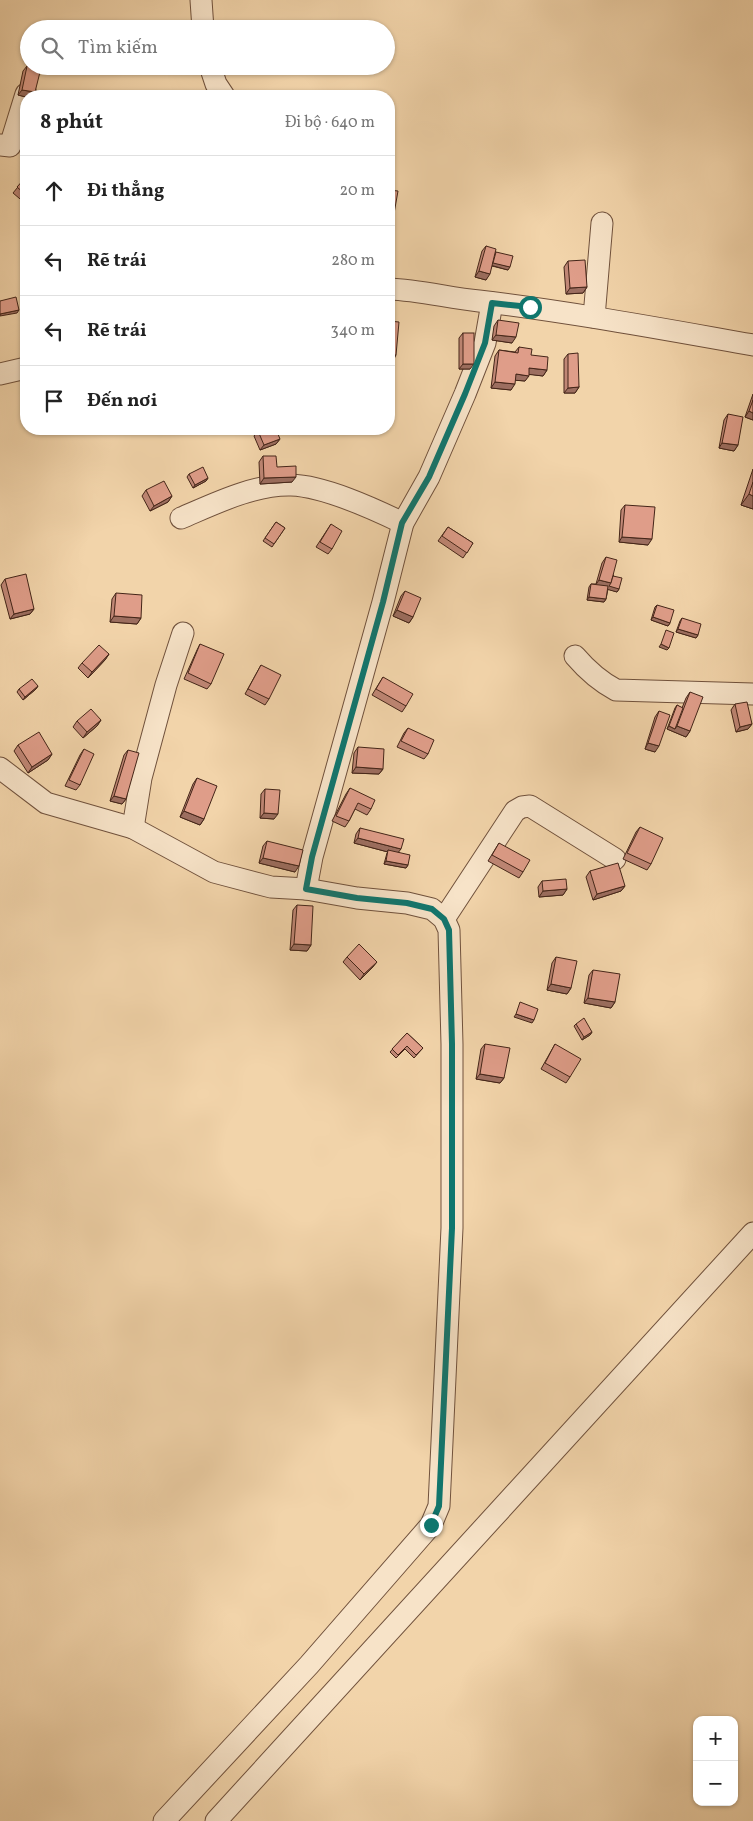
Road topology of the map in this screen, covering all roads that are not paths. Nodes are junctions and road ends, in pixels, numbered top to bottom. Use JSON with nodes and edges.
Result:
{"nodes":[{"id":1,"x":201,"y":0,"type":"edge"},
{"id":2,"x":202,"y":20,"type":"edge"},
{"id":3,"x":213,"y":75,"type":"edge"},
{"id":4,"x":220,"y":90,"type":"edge"},
{"id":5,"x":20,"y":114,"type":"edge"},
{"id":6,"x":0,"y":145,"type":"edge"},
{"id":7,"x":602,"y":224,"type":"dead end"},
{"id":8,"x":395,"y":289,"type":"edge"},
{"id":9,"x":492,"y":303,"type":"junction"},
{"id":10,"x":594,"y":317,"type":"junction"},
{"id":11,"x":753,"y":345,"type":"edge"},
{"id":12,"x":20,"y":369,"type":"edge"},
{"id":13,"x":0,"y":374,"type":"edge"},
{"id":14,"x":181,"y":518,"type":"dead end"},
{"id":15,"x":402,"y":523,"type":"junction"},
{"id":16,"x":183,"y":633,"type":"dead end"},
{"id":17,"x":575,"y":656,"type":"dead end"},
{"id":18,"x":753,"y":694,"type":"edge"},
{"id":19,"x":0,"y":768,"type":"edge"},
{"id":20,"x":133,"y":828,"type":"junction"},
{"id":21,"x":615,"y":859,"type":"dead end"},
{"id":22,"x":306,"y":889,"type":"junction"},
{"id":23,"x":444,"y":919,"type":"junction"},
{"id":24,"x":753,"y":1234,"type":"edge"},
{"id":25,"x":164,"y":1821,"type":"edge"},
{"id":26,"x":216,"y":1821,"type":"edge"}],
"edges":[{"from":1,"to":2,"type":"street"},
{"from":3,"to":4,"type":"street"},
{"from":5,"to":6,"type":"street"},
{"from":7,"to":10,"type":"street"},
{"from":8,"to":9,"type":"street"},
{"from":9,"to":10,"type":"street"},
{"from":9,"to":15,"type":"street"},
{"from":10,"to":11,"type":"street"},
{"from":12,"to":13,"type":"street"},
{"from":14,"to":15,"type":"street"},
{"from":15,"to":22,"type":"street"},
{"from":16,"to":20,"type":"street"},
{"from":17,"to":18,"type":"street"},
{"from":19,"to":20,"type":"street"},
{"from":20,"to":22,"type":"street"},
{"from":21,"to":23,"type":"street"},
{"from":22,"to":23,"type":"street"},
{"from":23,"to":25,"type":"street"},
{"from":24,"to":26,"type":"street"}]}
